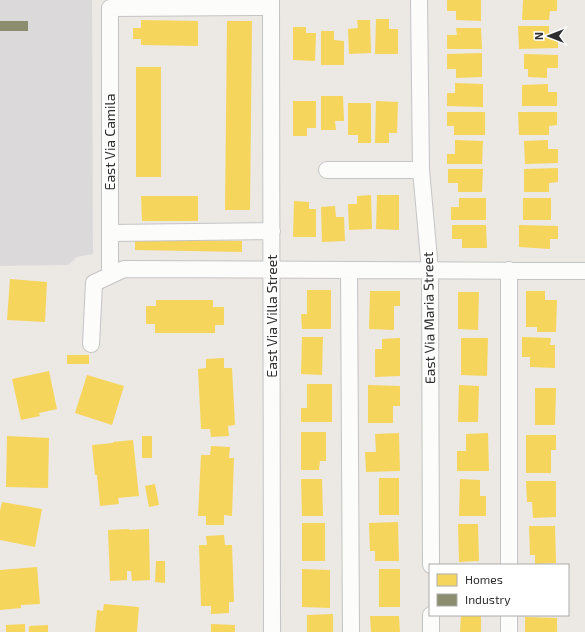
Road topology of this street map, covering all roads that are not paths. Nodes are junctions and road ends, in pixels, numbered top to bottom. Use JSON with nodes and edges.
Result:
{"nodes":[{"id":1,"x":420,"y":0,"type":"edge"},
{"id":2,"x":271,"y":4,"type":"edge"},
{"id":3,"x":327,"y":170,"type":"dead end"},
{"id":4,"x":420,"y":170,"type":"junction"},
{"id":5,"x":272,"y":231,"type":"junction"},
{"id":6,"x":110,"y":233,"type":"junction"},
{"id":7,"x":272,"y":270,"type":"junction"},
{"id":8,"x":349,"y":270,"type":"junction"},
{"id":9,"x":430,"y":270,"type":"junction"},
{"id":10,"x":509,"y":270,"type":"junction"},
{"id":11,"x":585,"y":271,"type":"edge"},
{"id":12,"x":110,"y":275,"type":"junction"},
{"id":13,"x":91,"y":344,"type":"dead end"},
{"id":14,"x":431,"y":564,"type":"edge"},
{"id":15,"x":509,"y":564,"type":"edge"},
{"id":16,"x":431,"y":616,"type":"edge"},
{"id":17,"x":509,"y":616,"type":"edge"},
{"id":18,"x":272,"y":632,"type":"edge"},
{"id":19,"x":351,"y":632,"type":"edge"},
{"id":20,"x":431,"y":632,"type":"edge"},
{"id":21,"x":509,"y":632,"type":"edge"}],
"edges":[{"from":1,"to":4,"type":"street","name":"East Via Maria Street"},
{"from":2,"to":5,"type":"street","name":"East Via Villa Street"},
{"from":2,"to":6,"type":"street","name":"East Via Camila"},
{"from":3,"to":4,"type":"street"},
{"from":4,"to":9,"type":"street","name":"East Via Maria Street"},
{"from":5,"to":6,"type":"street"},
{"from":5,"to":7,"type":"street","name":"East Via Villa Street"},
{"from":6,"to":12,"type":"street","name":"East Via Camila"},
{"from":7,"to":8,"type":"street"},
{"from":7,"to":12,"type":"street"},
{"from":7,"to":18,"type":"street","name":"East Via Villa Street"},
{"from":8,"to":9,"type":"street"},
{"from":8,"to":19,"type":"street"},
{"from":9,"to":10,"type":"street"},
{"from":9,"to":14,"type":"street","name":"East Via Maria Street"},
{"from":10,"to":11,"type":"street"},
{"from":10,"to":15,"type":"street"},
{"from":12,"to":13,"type":"street"},
{"from":16,"to":20,"type":"street"},
{"from":17,"to":21,"type":"street"}]}
